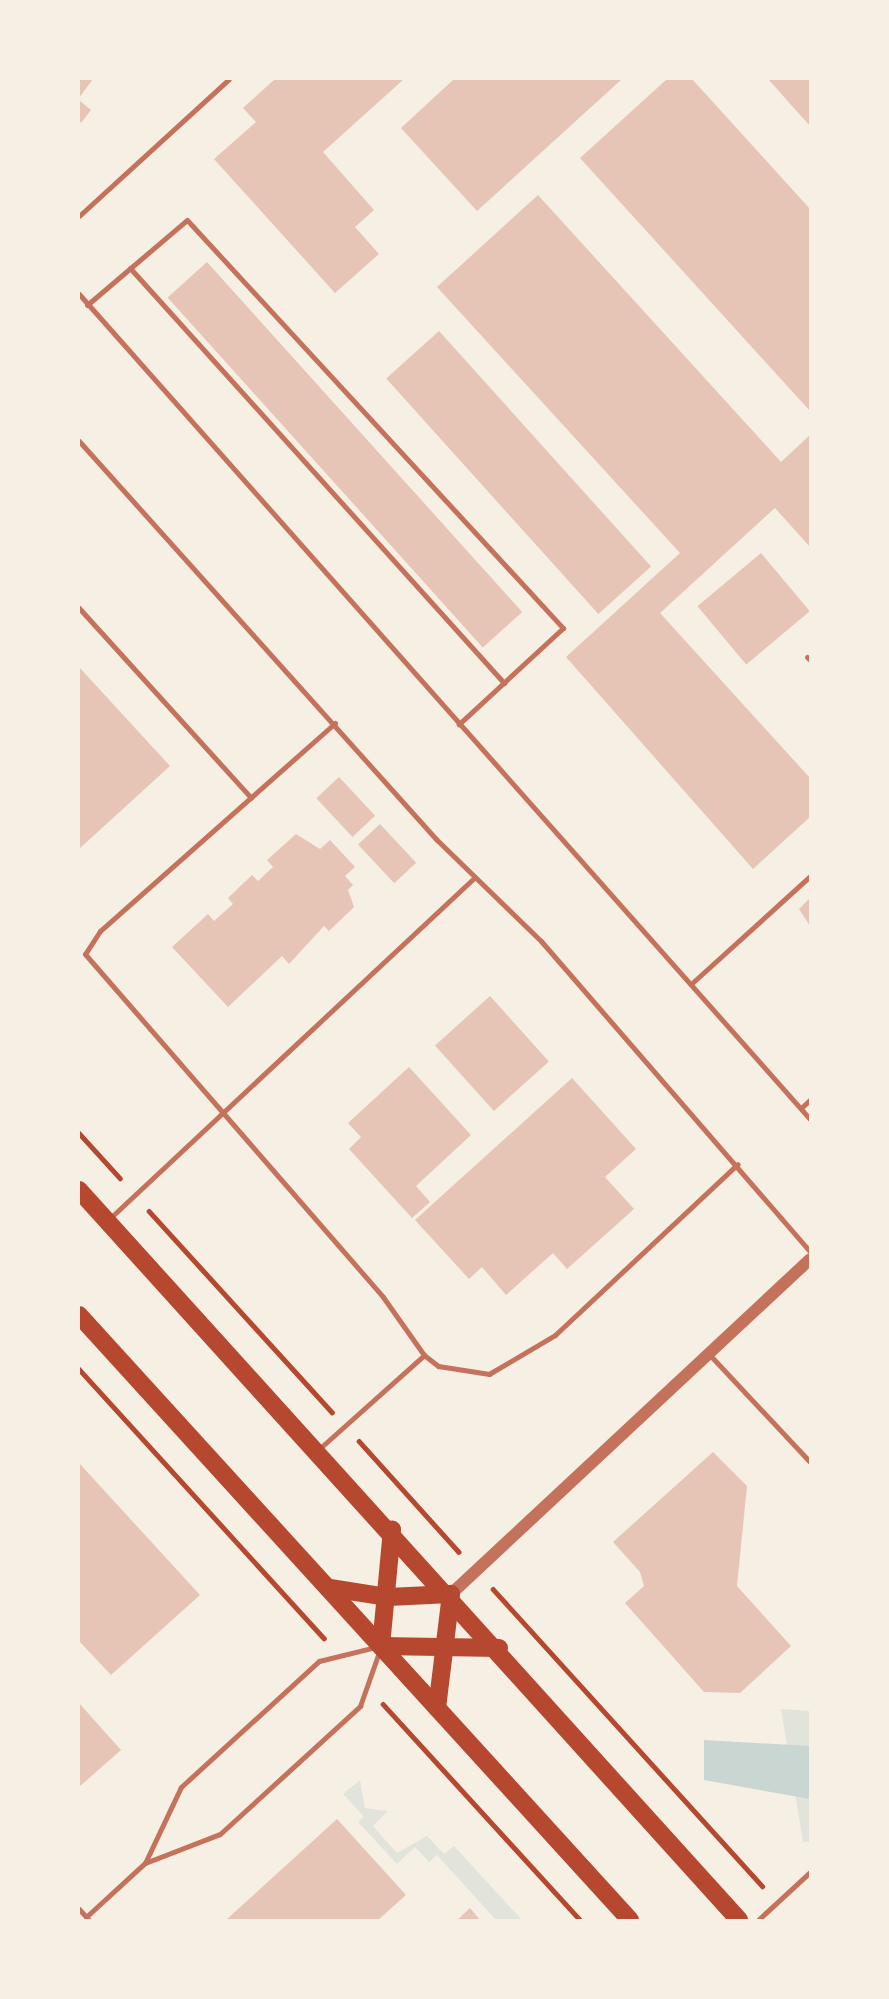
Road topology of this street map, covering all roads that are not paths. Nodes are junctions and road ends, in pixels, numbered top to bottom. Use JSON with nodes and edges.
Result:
{"nodes":[{"id":1,"x":229,"y":79,"type":"edge"},
{"id":2,"x":79,"y":216,"type":"edge"},
{"id":3,"x":130,"y":268,"type":"junction"},
{"id":4,"x":79,"y":294,"type":"edge"},
{"id":5,"x":87,"y":305,"type":"junction"},
{"id":6,"x":79,"y":441,"type":"edge"},
{"id":7,"x":79,"y":608,"type":"edge"},
{"id":8,"x":504,"y":683,"type":"junction"},
{"id":9,"x":335,"y":723,"type":"junction"},
{"id":10,"x":460,"y":723,"type":"junction"},
{"id":11,"x":251,"y":797,"type":"junction"},
{"id":12,"x":810,"y":876,"type":"edge"},
{"id":13,"x":475,"y":877,"type":"junction"},
{"id":14,"x":691,"y":984,"type":"junction"},
{"id":15,"x":810,"y":1100,"type":"edge"},
{"id":16,"x":801,"y":1108,"type":"junction"},
{"id":17,"x":223,"y":1113,"type":"junction"},
{"id":18,"x":810,"y":1119,"type":"edge"},
{"id":19,"x":738,"y":1164,"type":"junction"},
{"id":20,"x":79,"y":1191,"type":"edge"},
{"id":21,"x":106,"y":1222,"type":"junction"},
{"id":22,"x":810,"y":1251,"type":"edge"},
{"id":23,"x":810,"y":1259,"type":"edge"},
{"id":24,"x":79,"y":1315,"type":"edge"},
{"id":25,"x":708,"y":1353,"type":"junction"},
{"id":26,"x":424,"y":1355,"type":"junction"},
{"id":27,"x":318,"y":1450,"type":"junction"},
{"id":28,"x":810,"y":1462,"type":"edge"},
{"id":29,"x":392,"y":1530,"type":"junction"},
{"id":30,"x":330,"y":1588,"type":"junction"},
{"id":31,"x":451,"y":1594,"type":"junction"},
{"id":32,"x":388,"y":1597,"type":"junction"},
{"id":33,"x":381,"y":1646,"type":"junction"},
{"id":34,"x":499,"y":1648,"type":"junction"},
{"id":35,"x":444,"y":1650,"type":"junction"},
{"id":36,"x":437,"y":1708,"type":"junction"},
{"id":37,"x":145,"y":1863,"type":"junction"},
{"id":38,"x":810,"y":1872,"type":"edge"},
{"id":39,"x":79,"y":1909,"type":"edge"},
{"id":40,"x":87,"y":1919,"type":"edge"},
{"id":41,"x":631,"y":1920,"type":"edge"},
{"id":42,"x":739,"y":1920,"type":"edge"},
{"id":43,"x":758,"y":1920,"type":"edge"}],
"edges":[{"from":1,"to":2,"type":"lane"},
{"from":3,"to":5,"type":"lane"},
{"from":3,"to":8,"type":"lane"},
{"from":3,"to":8,"type":"lane"},
{"from":4,"to":5,"type":"lane"},
{"from":5,"to":10,"type":"lane"},
{"from":6,"to":9,"type":"lane"},
{"from":7,"to":11,"type":"lane"},
{"from":8,"to":10,"type":"lane"},
{"from":9,"to":11,"type":"lane"},
{"from":9,"to":13,"type":"lane"},
{"from":10,"to":14,"type":"lane"},
{"from":11,"to":17,"type":"lane"},
{"from":12,"to":14,"type":"lane"},
{"from":13,"to":17,"type":"lane"},
{"from":13,"to":19,"type":"lane"},
{"from":14,"to":16,"type":"lane"},
{"from":15,"to":16,"type":"lane"},
{"from":16,"to":18,"type":"lane"},
{"from":17,"to":21,"type":"lane"},
{"from":17,"to":26,"type":"lane"},
{"from":19,"to":22,"type":"lane"},
{"from":19,"to":26,"type":"lane"},
{"from":20,"to":21,"type":"main road"},
{"from":21,"to":27,"type":"main road"},
{"from":23,"to":25,"type":"street"},
{"from":24,"to":30,"type":"main road"},
{"from":25,"to":28,"type":"lane"},
{"from":25,"to":31,"type":"street"},
{"from":26,"to":27,"type":"lane"},
{"from":27,"to":29,"type":"main road"},
{"from":29,"to":31,"type":"main road"},
{"from":29,"to":32,"type":"main road"},
{"from":30,"to":32,"type":"main road"},
{"from":30,"to":33,"type":"main road"},
{"from":31,"to":32,"type":"main road"},
{"from":31,"to":34,"type":"main road"},
{"from":31,"to":35,"type":"main road"},
{"from":32,"to":33,"type":"main road"},
{"from":33,"to":35,"type":"main road"},
{"from":33,"to":36,"type":"main road"},
{"from":33,"to":37,"type":"lane"},
{"from":33,"to":37,"type":"lane"},
{"from":34,"to":35,"type":"main road"},
{"from":34,"to":42,"type":"main road"},
{"from":35,"to":36,"type":"main road"},
{"from":36,"to":41,"type":"main road"},
{"from":37,"to":40,"type":"lane"},
{"from":38,"to":43,"type":"lane"},
{"from":39,"to":40,"type":"lane"}]}
